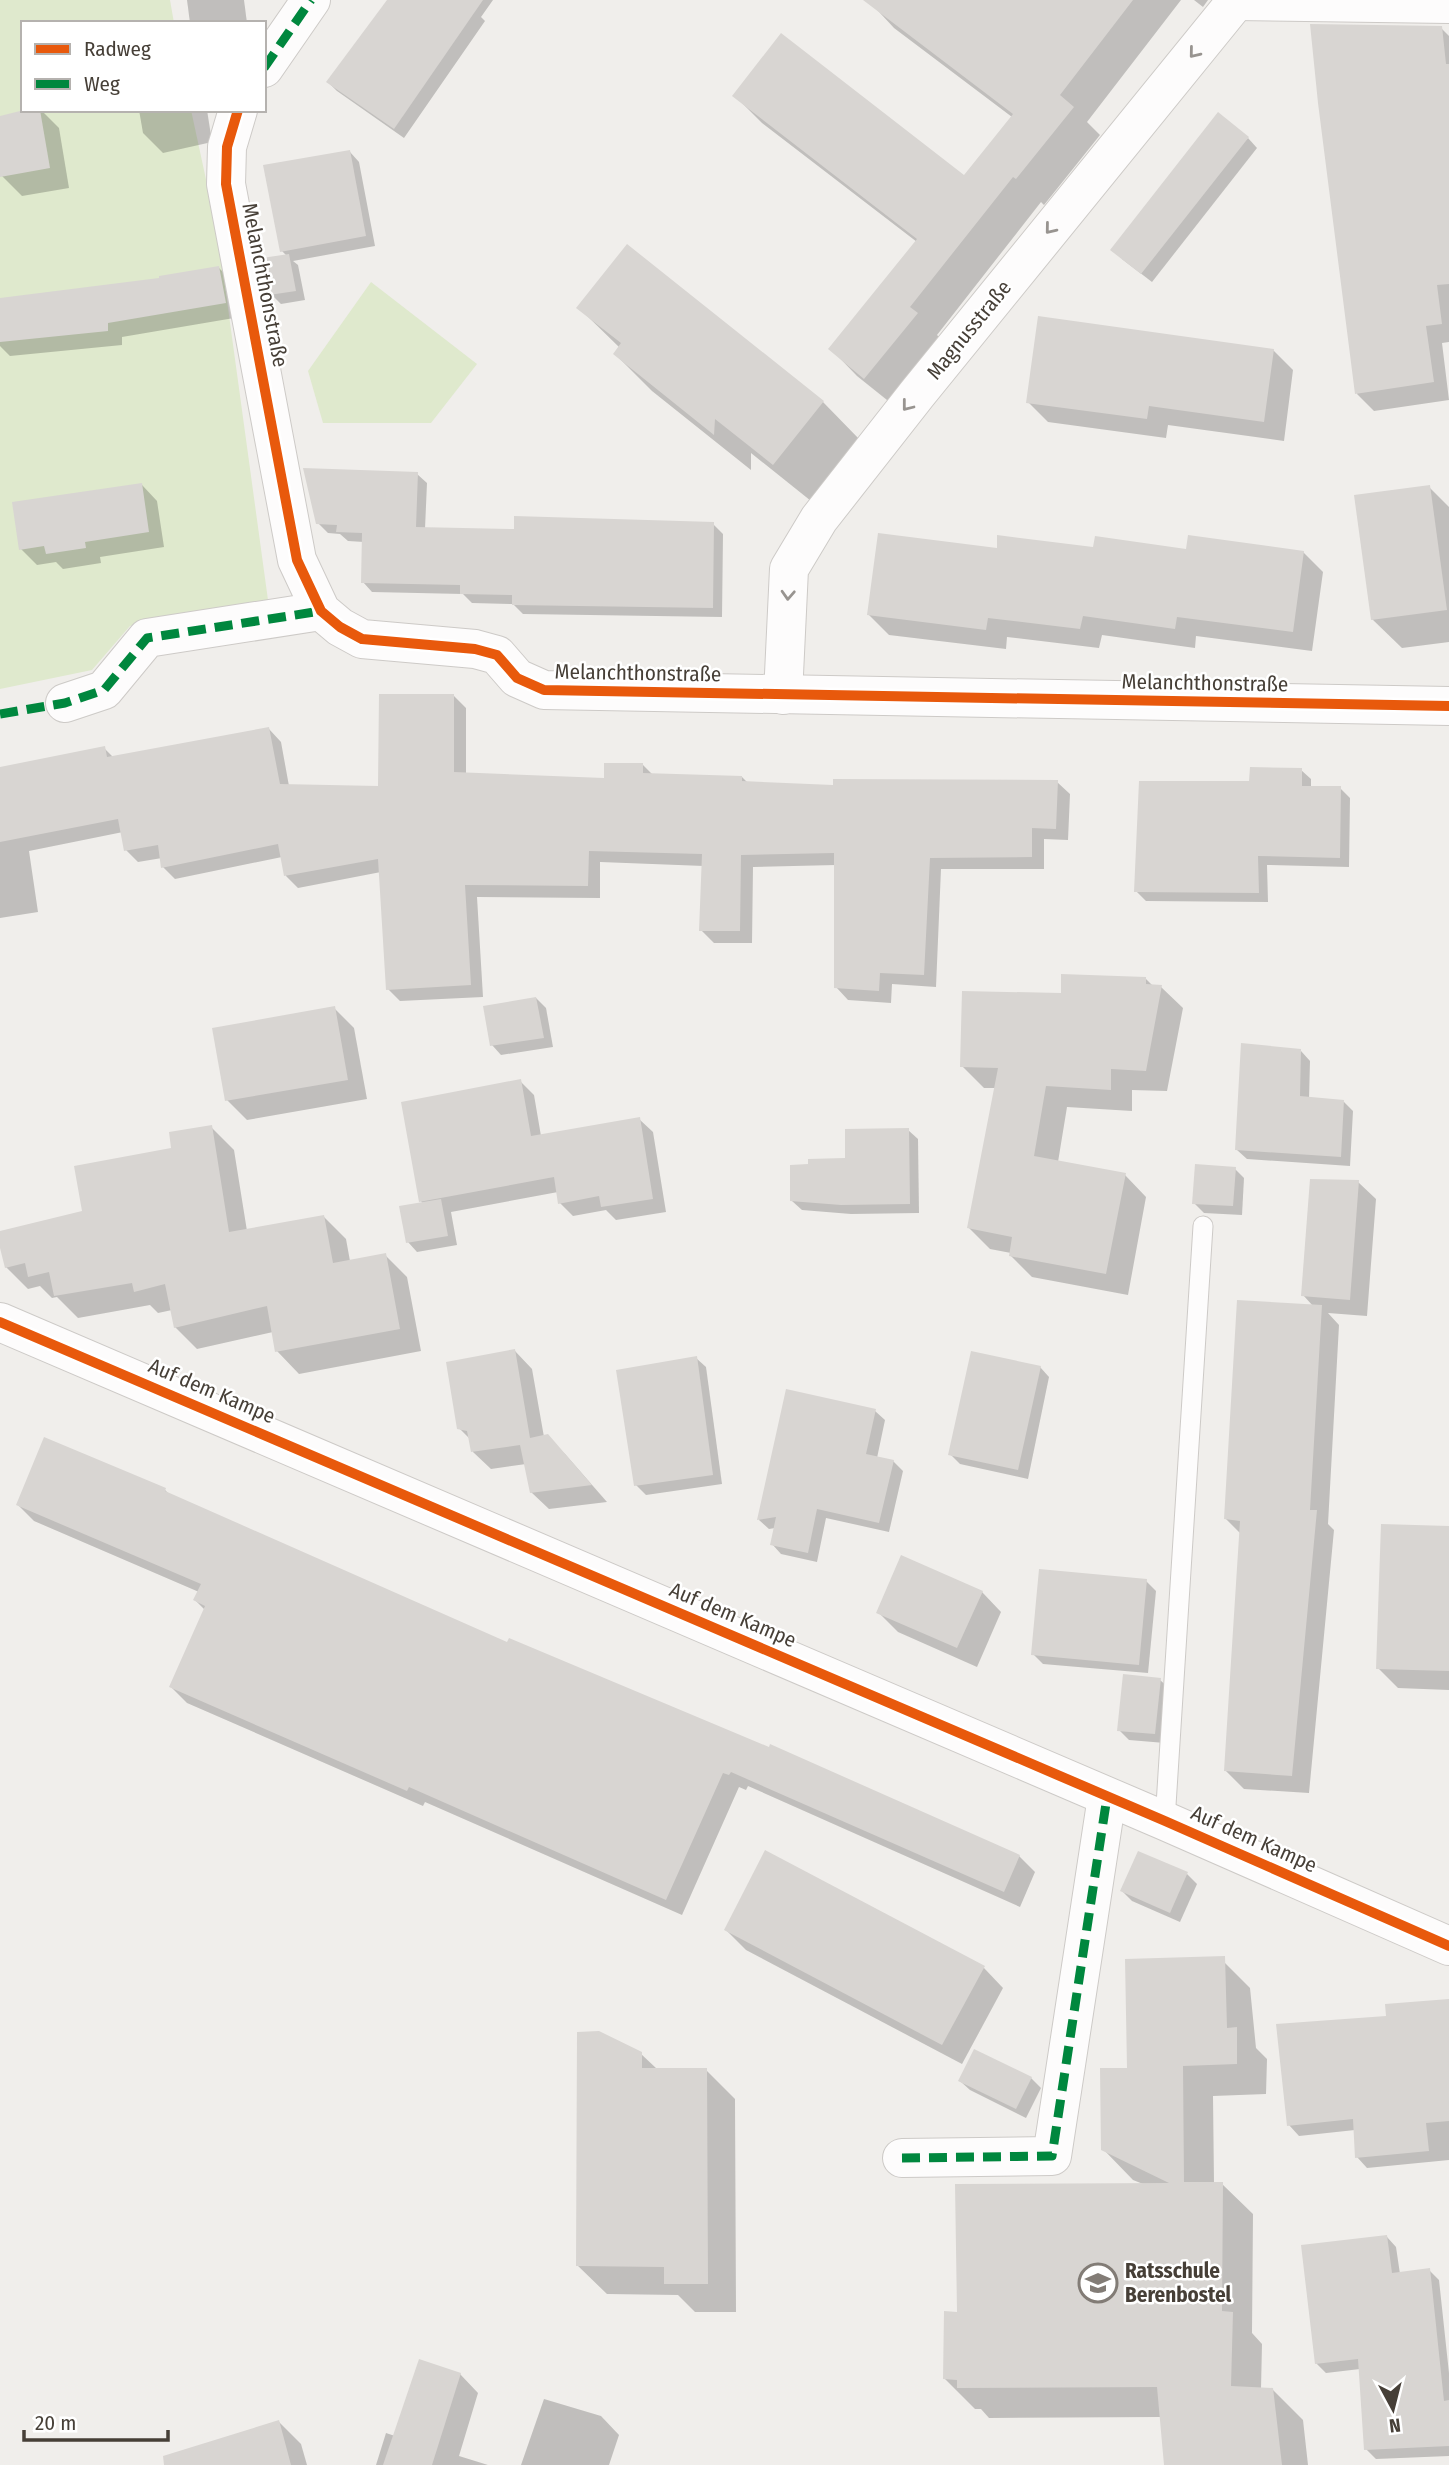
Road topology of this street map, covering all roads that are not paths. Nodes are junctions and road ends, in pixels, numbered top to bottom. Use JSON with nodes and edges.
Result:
{"nodes":[{"id":1,"x":311,"y":0,"type":"edge"},
{"id":2,"x":1236,"y":1,"type":"edge"},
{"id":3,"x":1449,"y":4,"type":"edge"},
{"id":4,"x":266,"y":65,"type":"edge"},
{"id":5,"x":237,"y":112,"type":"edge"},
{"id":6,"x":321,"y":611,"type":"junction"},
{"id":7,"x":783,"y":695,"type":"junction"},
{"id":8,"x":65,"y":703,"type":"dead end"},
{"id":9,"x":1449,"y":706,"type":"edge"},
{"id":10,"x":1203,"y":1226,"type":"dead end"},
{"id":11,"x":0,"y":1322,"type":"edge"},
{"id":12,"x":1107,"y":1797,"type":"junction"},
{"id":13,"x":1165,"y":1821,"type":"junction"},
{"id":14,"x":1449,"y":1946,"type":"edge"},
{"id":15,"x":902,"y":2158,"type":"dead end"}],
"edges":[{"from":1,"to":4,"type":"street"},
{"from":2,"to":3,"type":"street"},
{"from":2,"to":7,"type":"street","name":"Magnusstraße","one_way":true},
{"from":5,"to":6,"type":"street","name":"Melanchthonstraße"},
{"from":6,"to":7,"type":"street","name":"Melanchthonstraße"},
{"from":6,"to":8,"type":"street"},
{"from":7,"to":9,"type":"street","name":"Melanchthonstraße"},
{"from":10,"to":13,"type":"lane"},
{"from":11,"to":12,"type":"street","name":"Auf dem Kampe"},
{"from":12,"to":13,"type":"street","name":"Auf dem Kampe"},
{"from":12,"to":15,"type":"street"},
{"from":13,"to":14,"type":"street","name":"Auf dem Kampe"}]}
